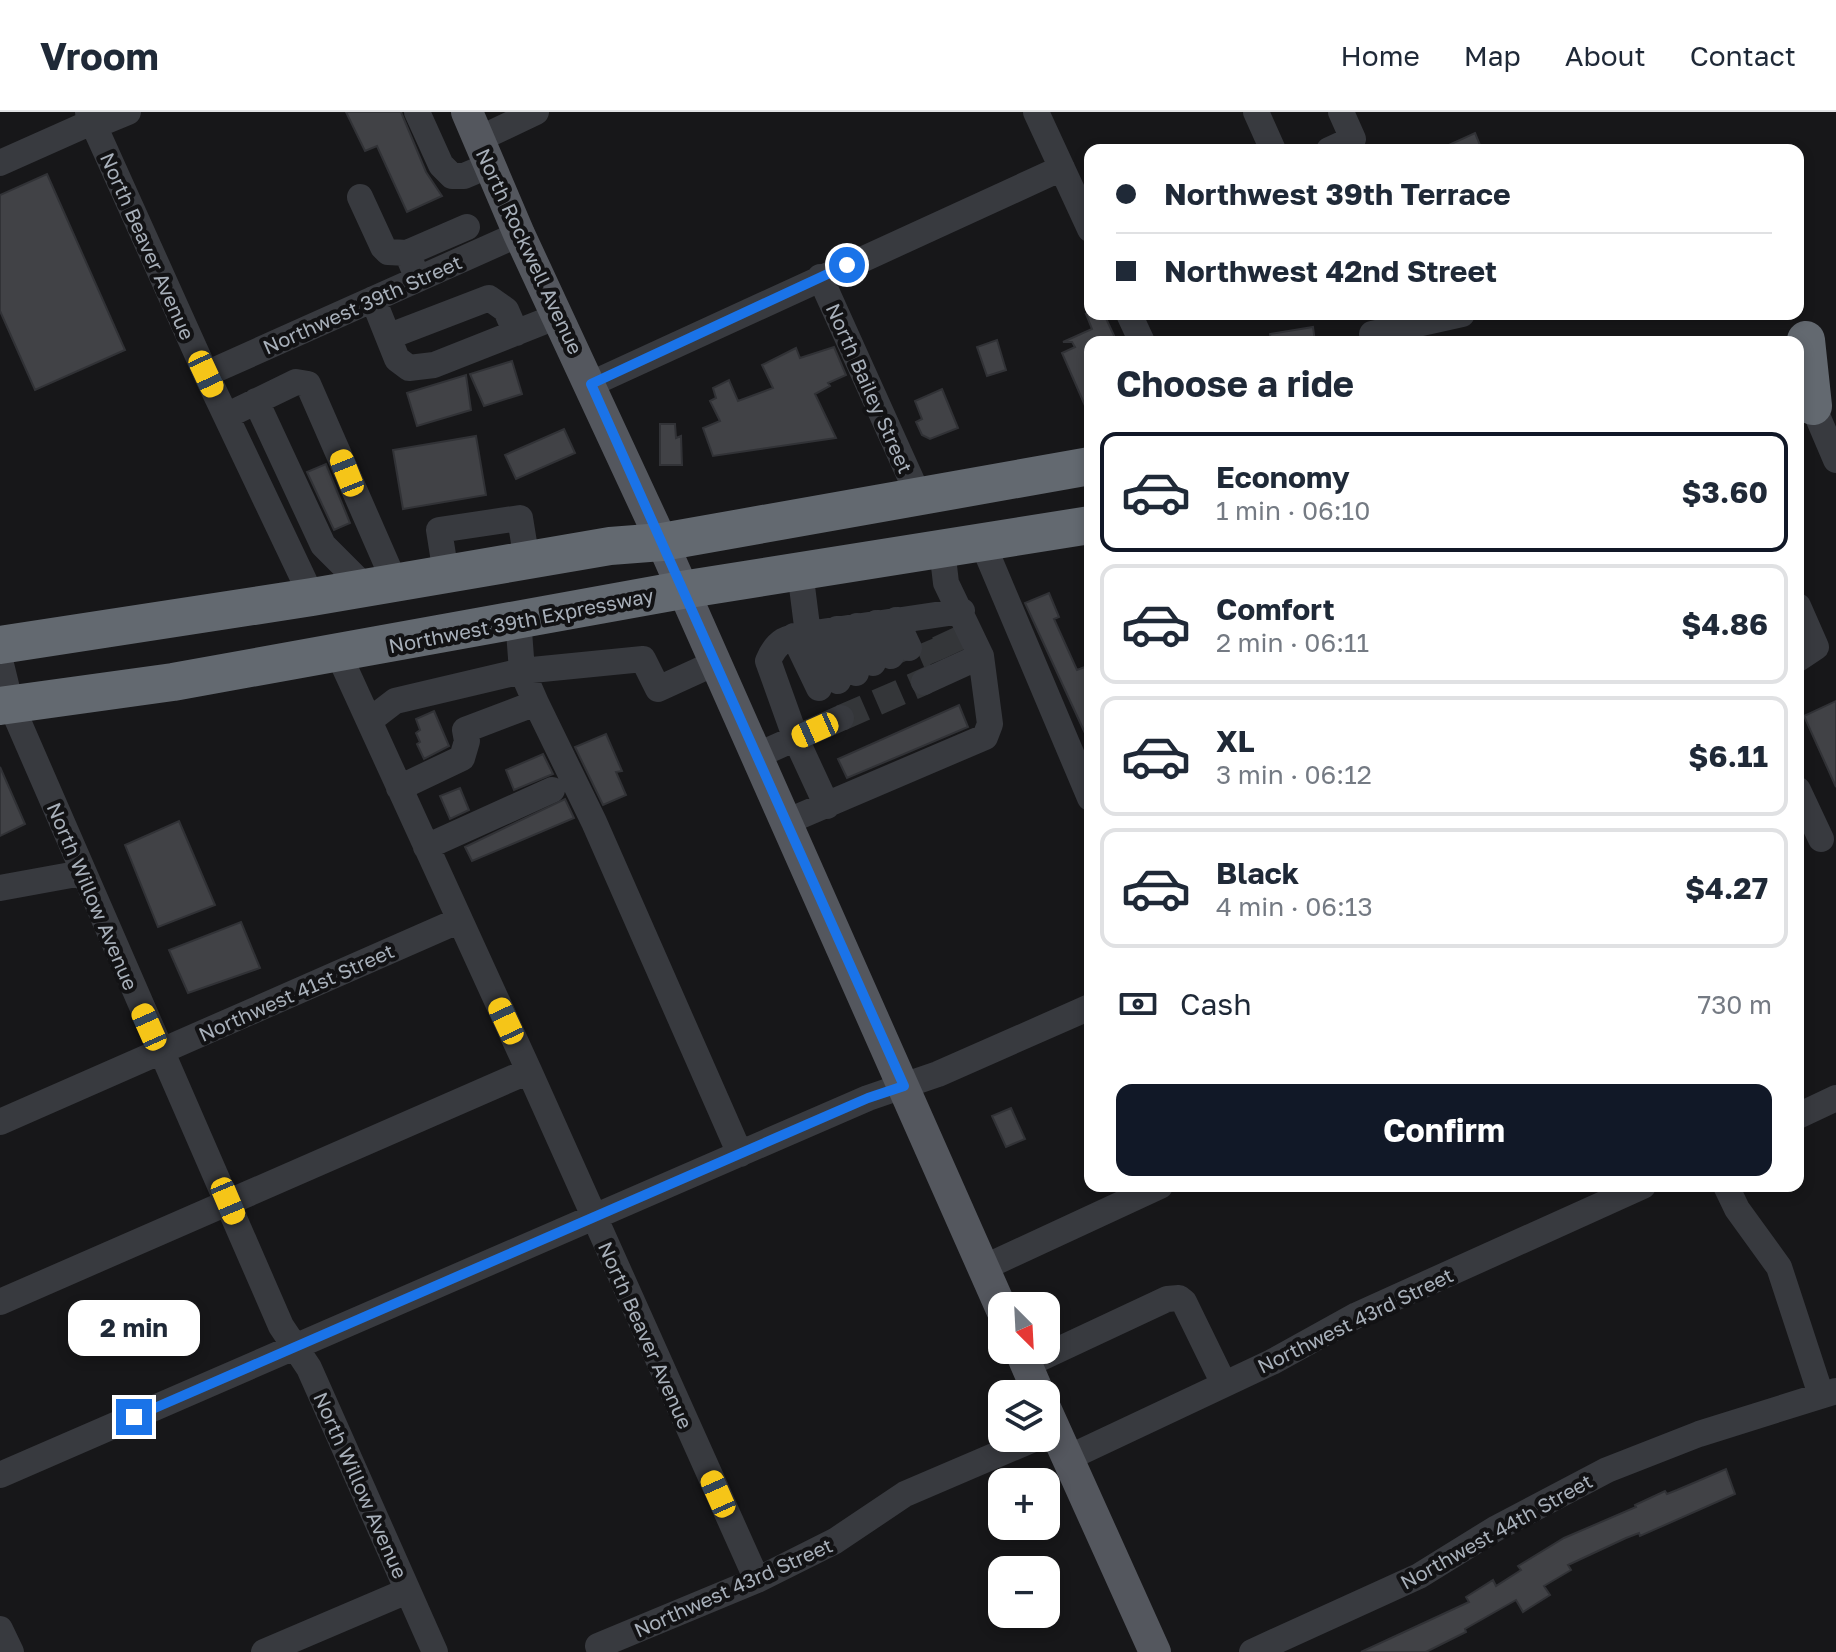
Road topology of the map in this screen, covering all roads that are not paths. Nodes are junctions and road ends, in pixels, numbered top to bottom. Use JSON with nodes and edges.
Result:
{"nodes":[{"id":1,"x":128,"y":112,"type":"edge"},
{"id":2,"x":417,"y":112,"type":"edge"},
{"id":3,"x":536,"y":112,"type":"edge"},
{"id":4,"x":1036,"y":112,"type":"edge"},
{"id":5,"x":1256,"y":112,"type":"edge"},
{"id":6,"x":1341,"y":112,"type":"edge"},
{"id":7,"x":91,"y":120,"type":"edge"},
{"id":8,"x":478,"y":139,"type":"edge"},
{"id":9,"x":1270,"y":144,"type":"edge"},
{"id":10,"x":1342,"y":144,"type":"edge"},
{"id":11,"x":0,"y":163,"type":"edge"},
{"id":12,"x":1062,"y":168,"type":"junction"},
{"id":13,"x":360,"y":197,"type":"dead end"},
{"id":14,"x":1084,"y":216,"type":"edge"},
{"id":15,"x":467,"y":227,"type":"dead end"},
{"id":16,"x":519,"y":234,"type":"junction"},
{"id":17,"x":407,"y":253,"type":"junction"},
{"id":18,"x":820,"y":277,"type":"junction"},
{"id":19,"x":418,"y":279,"type":"junction"},
{"id":20,"x":373,"y":299,"type":"junction"},
{"id":21,"x":558,"y":316,"type":"junction"},
{"id":22,"x":1428,"y":320,"type":"edge"},
{"id":23,"x":1371,"y":330,"type":"edge"},
{"id":24,"x":516,"y":333,"type":"junction"},
{"id":25,"x":390,"y":336,"type":"junction"},
{"id":26,"x":1812,"y":339,"type":"edge"},
{"id":27,"x":206,"y":374,"type":"junction"},
{"id":28,"x":591,"y":384,"type":"junction"},
{"id":29,"x":256,"y":401,"type":"junction"},
{"id":30,"x":1816,"y":406,"type":"edge"},
{"id":31,"x":226,"y":416,"type":"junction"},
{"id":32,"x":1836,"y":460,"type":"edge"},
{"id":33,"x":1084,"y":467,"type":"edge"},
{"id":34,"x":296,"y":487,"type":"junction"},
{"id":35,"x":920,"y":499,"type":"junction"},
{"id":36,"x":266,"y":501,"type":"junction"},
{"id":37,"x":1084,"y":526,"type":"edge"},
{"id":38,"x":372,"y":532,"type":"junction"},
{"id":39,"x":662,"y":542,"type":"junction"},
{"id":40,"x":982,"y":542,"type":"junction"},
{"id":41,"x":942,"y":549,"type":"junction"},
{"id":42,"x":330,"y":551,"type":"junction"},
{"id":43,"x":800,"y":571,"type":"junction"},
{"id":44,"x":381,"y":586,"type":"junction"},
{"id":45,"x":682,"y":590,"type":"junction"},
{"id":46,"x":312,"y":597,"type":"junction"},
{"id":47,"x":518,"y":618,"type":"junction"},
{"id":48,"x":1804,"y":620,"type":"edge"},
{"id":49,"x":0,"y":645,"type":"edge"},
{"id":50,"x":894,"y":647,"type":"junction"},
{"id":51,"x":338,"y":653,"type":"junction"},
{"id":52,"x":1804,"y":655,"type":"edge"},
{"id":53,"x":0,"y":660,"type":"edge"},
{"id":54,"x":715,"y":663,"type":"junction"},
{"id":55,"x":522,"y":671,"type":"junction"},
{"id":56,"x":536,"y":703,"type":"junction"},
{"id":57,"x":6,"y":705,"type":"edge"},
{"id":58,"x":835,"y":718,"type":"tunnel mouth"},
{"id":59,"x":369,"y":721,"type":"junction"},
{"id":60,"x":796,"y":739,"type":"junction"},
{"id":61,"x":756,"y":756,"type":"junction"},
{"id":62,"x":1084,"y":784,"type":"edge"},
{"id":63,"x":399,"y":788,"type":"junction"},
{"id":64,"x":552,"y":790,"type":"dead end"},
{"id":65,"x":1804,"y":803,"type":"edge"},
{"id":66,"x":827,"y":806,"type":"junction"},
{"id":67,"x":786,"y":822,"type":"junction"},
{"id":68,"x":1821,"y":839,"type":"dead end"},
{"id":69,"x":426,"y":847,"type":"junction"},
{"id":70,"x":82,"y":873,"type":"junction"},
{"id":71,"x":0,"y":888,"type":"edge"},
{"id":72,"x":460,"y":920,"type":"junction"},
{"id":73,"x":1084,"y":1010,"type":"edge"},
{"id":74,"x":160,"y":1052,"type":"junction"},
{"id":75,"x":529,"y":1071,"type":"junction"},
{"id":76,"x":904,"y":1086,"type":"junction"},
{"id":77,"x":1836,"y":1098,"type":"edge"},
{"id":78,"x":1804,"y":1113,"type":"edge"},
{"id":79,"x":0,"y":1122,"type":"edge"},
{"id":80,"x":740,"y":1154,"type":"junction"},
{"id":81,"x":1147,"y":1192,"type":"edge"},
{"id":82,"x":1630,"y":1192,"type":"edge"},
{"id":83,"x":1729,"y":1192,"type":"edge"},
{"id":84,"x":228,"y":1201,"type":"junction"},
{"id":85,"x":594,"y":1218,"type":"junction"},
{"id":86,"x":983,"y":1268,"type":"junction"},
{"id":87,"x":994,"y":1292,"type":"edge"},
{"id":88,"x":0,"y":1302,"type":"edge"},
{"id":89,"x":1060,"y":1342,"type":"edge"},
{"id":90,"x":295,"y":1347,"type":"junction"},
{"id":91,"x":1224,"y":1384,"type":"junction"},
{"id":92,"x":1829,"y":1393,"type":"edge"},
{"id":93,"x":1060,"y":1431,"type":"edge"},
{"id":94,"x":1006,"y":1452,"type":"edge"},
{"id":95,"x":1059,"y":1452,"type":"edge"},
{"id":96,"x":0,"y":1475,"type":"edge"},
{"id":97,"x":757,"y":1580,"type":"junction"},
{"id":98,"x":407,"y":1591,"type":"junction"},
{"id":99,"x":0,"y":1629,"type":"edge"},
{"id":100,"x":598,"y":1646,"type":"dead end"},
{"id":101,"x":11,"y":1652,"type":"edge"},
{"id":102,"x":264,"y":1652,"type":"edge"},
{"id":103,"x":435,"y":1652,"type":"edge"},
{"id":104,"x":1155,"y":1652,"type":"edge"},
{"id":105,"x":1252,"y":1652,"type":"edge"}],
"edges":[{"from":1,"to":7,"type":"street"},
{"from":2,"to":8,"type":"street"},
{"from":3,"to":8,"type":"street"},
{"from":4,"to":12,"type":"street"},
{"from":5,"to":9,"type":"street"},
{"from":6,"to":10,"type":"street"},
{"from":7,"to":11,"type":"street"},
{"from":7,"to":27,"type":"street","name":"North Beaver Avenue"},
{"from":8,"to":16,"type":"main road","name":"North Rockwell Avenue"},
{"from":12,"to":14,"type":"street"},
{"from":12,"to":18,"type":"street"},
{"from":13,"to":17,"type":"street"},
{"from":15,"to":17,"type":"street"},
{"from":16,"to":19,"type":"street","name":"Northwest 39th Street"},
{"from":16,"to":21,"type":"main road","name":"North Rockwell Avenue"},
{"from":17,"to":19,"type":"street"},
{"from":18,"to":28,"type":"street"},
{"from":18,"to":35,"type":"street","name":"North Bailey Street"},
{"from":19,"to":20,"type":"street","name":"Northwest 39th Street"},
{"from":20,"to":25,"type":"street"},
{"from":20,"to":27,"type":"street","name":"Northwest 39th Street"},
{"from":21,"to":24,"type":"street"},
{"from":21,"to":28,"type":"main road","name":"North Rockwell Avenue"},
{"from":22,"to":23,"type":"street"},
{"from":24,"to":25,"type":"street"},
{"from":24,"to":25,"type":"street"},
{"from":26,"to":30,"type":"highway"},
{"from":27,"to":31,"type":"street","name":"North Beaver Avenue"},
{"from":28,"to":39,"type":"main road","name":"North Rockwell Avenue"},
{"from":29,"to":31,"type":"street"},
{"from":29,"to":34,"type":"street"},
{"from":29,"to":38,"type":"street"},
{"from":30,"to":32,"type":"street"},
{"from":31,"to":36,"type":"street","name":"North Beaver Avenue"},
{"from":33,"to":35,"type":"highway"},
{"from":34,"to":36,"type":"street"},
{"from":34,"to":42,"type":"street"},
{"from":35,"to":39,"type":"highway"},
{"from":36,"to":46,"type":"street","name":"North Beaver Avenue"},
{"from":37,"to":40,"type":"highway","name":"Northwest 39th Expressway"},
{"from":38,"to":42,"type":"street"},
{"from":38,"to":44,"type":"street"},
{"from":39,"to":44,"type":"highway"},
{"from":39,"to":45,"type":"main road","name":"North Rockwell Avenue"},
{"from":40,"to":41,"type":"highway","name":"Northwest 39th Expressway"},
{"from":40,"to":62,"type":"street"},
{"from":41,"to":43,"type":"highway","name":"Northwest 39th Expressway"},
{"from":41,"to":50,"type":"street"},
{"from":42,"to":44,"type":"street"},
{"from":43,"to":45,"type":"highway","name":"Northwest 39th Expressway"},
{"from":43,"to":50,"type":"street"},
{"from":44,"to":46,"type":"highway"},
{"from":45,"to":47,"type":"highway","name":"Northwest 39th Expressway"},
{"from":45,"to":54,"type":"main road","name":"North Rockwell Avenue"},
{"from":46,"to":49,"type":"highway"},
{"from":47,"to":51,"type":"highway","name":"Northwest 39th Expressway"},
{"from":47,"to":55,"type":"street"},
{"from":48,"to":52,"type":"street"},
{"from":50,"to":60,"type":"street"},
{"from":50,"to":66,"type":"street"},
{"from":51,"to":57,"type":"highway","name":"Northwest 39th Expressway"},
{"from":51,"to":59,"type":"street","name":"North Beaver Avenue"},
{"from":53,"to":57,"type":"street","name":"North Willow Avenue"},
{"from":54,"to":55,"type":"street"},
{"from":54,"to":61,"type":"main road","name":"North Rockwell Avenue"},
{"from":55,"to":56,"type":"street"},
{"from":55,"to":59,"type":"street"},
{"from":56,"to":63,"type":"street"},
{"from":56,"to":80,"type":"street"},
{"from":57,"to":70,"type":"street","name":"North Willow Avenue"},
{"from":58,"to":60,"type":"street"},
{"from":59,"to":63,"type":"street","name":"North Beaver Avenue"},
{"from":60,"to":61,"type":"street"},
{"from":60,"to":66,"type":"street"},
{"from":61,"to":67,"type":"main road","name":"North Rockwell Avenue"},
{"from":63,"to":69,"type":"street","name":"North Beaver Avenue"},
{"from":64,"to":69,"type":"street"},
{"from":65,"to":68,"type":"street"},
{"from":66,"to":67,"type":"street"},
{"from":67,"to":76,"type":"main road","name":"North Rockwell Avenue"},
{"from":69,"to":72,"type":"street","name":"North Beaver Avenue"},
{"from":70,"to":71,"type":"street"},
{"from":70,"to":74,"type":"street","name":"North Willow Avenue"},
{"from":72,"to":74,"type":"street","name":"Northwest 41st Street"},
{"from":72,"to":75,"type":"street","name":"North Beaver Avenue"},
{"from":73,"to":76,"type":"street"},
{"from":74,"to":79,"type":"street","name":"Northwest 41st Street"},
{"from":74,"to":84,"type":"street","name":"North Willow Avenue"},
{"from":75,"to":84,"type":"street"},
{"from":75,"to":85,"type":"street","name":"North Beaver Avenue"},
{"from":76,"to":80,"type":"street"},
{"from":76,"to":86,"type":"main road","name":"North Rockwell Avenue"},
{"from":77,"to":78,"type":"street"},
{"from":80,"to":85,"type":"street"},
{"from":81,"to":86,"type":"street"},
{"from":82,"to":91,"type":"street","name":"Northwest 43rd Street"},
{"from":83,"to":92,"type":"street"},
{"from":84,"to":88,"type":"street"},
{"from":84,"to":90,"type":"street","name":"North Willow Avenue"},
{"from":85,"to":90,"type":"street"},
{"from":85,"to":97,"type":"street","name":"North Beaver Avenue"},
{"from":86,"to":87,"type":"main road","name":"North Rockwell Avenue"},
{"from":89,"to":91,"type":"street"},
{"from":90,"to":96,"type":"street"},
{"from":90,"to":98,"type":"street","name":"North Willow Avenue"},
{"from":91,"to":93,"type":"street","name":"Northwest 43rd Street"},
{"from":92,"to":105,"type":"street","name":"Northwest 44th Street"},
{"from":94,"to":97,"type":"street","name":"Northwest 43rd Street"},
{"from":95,"to":104,"type":"main road"},
{"from":97,"to":100,"type":"street","name":"Northwest 43rd Street"},
{"from":98,"to":102,"type":"street"},
{"from":98,"to":103,"type":"street","name":"North Willow Avenue"},
{"from":99,"to":101,"type":"street"}]}
